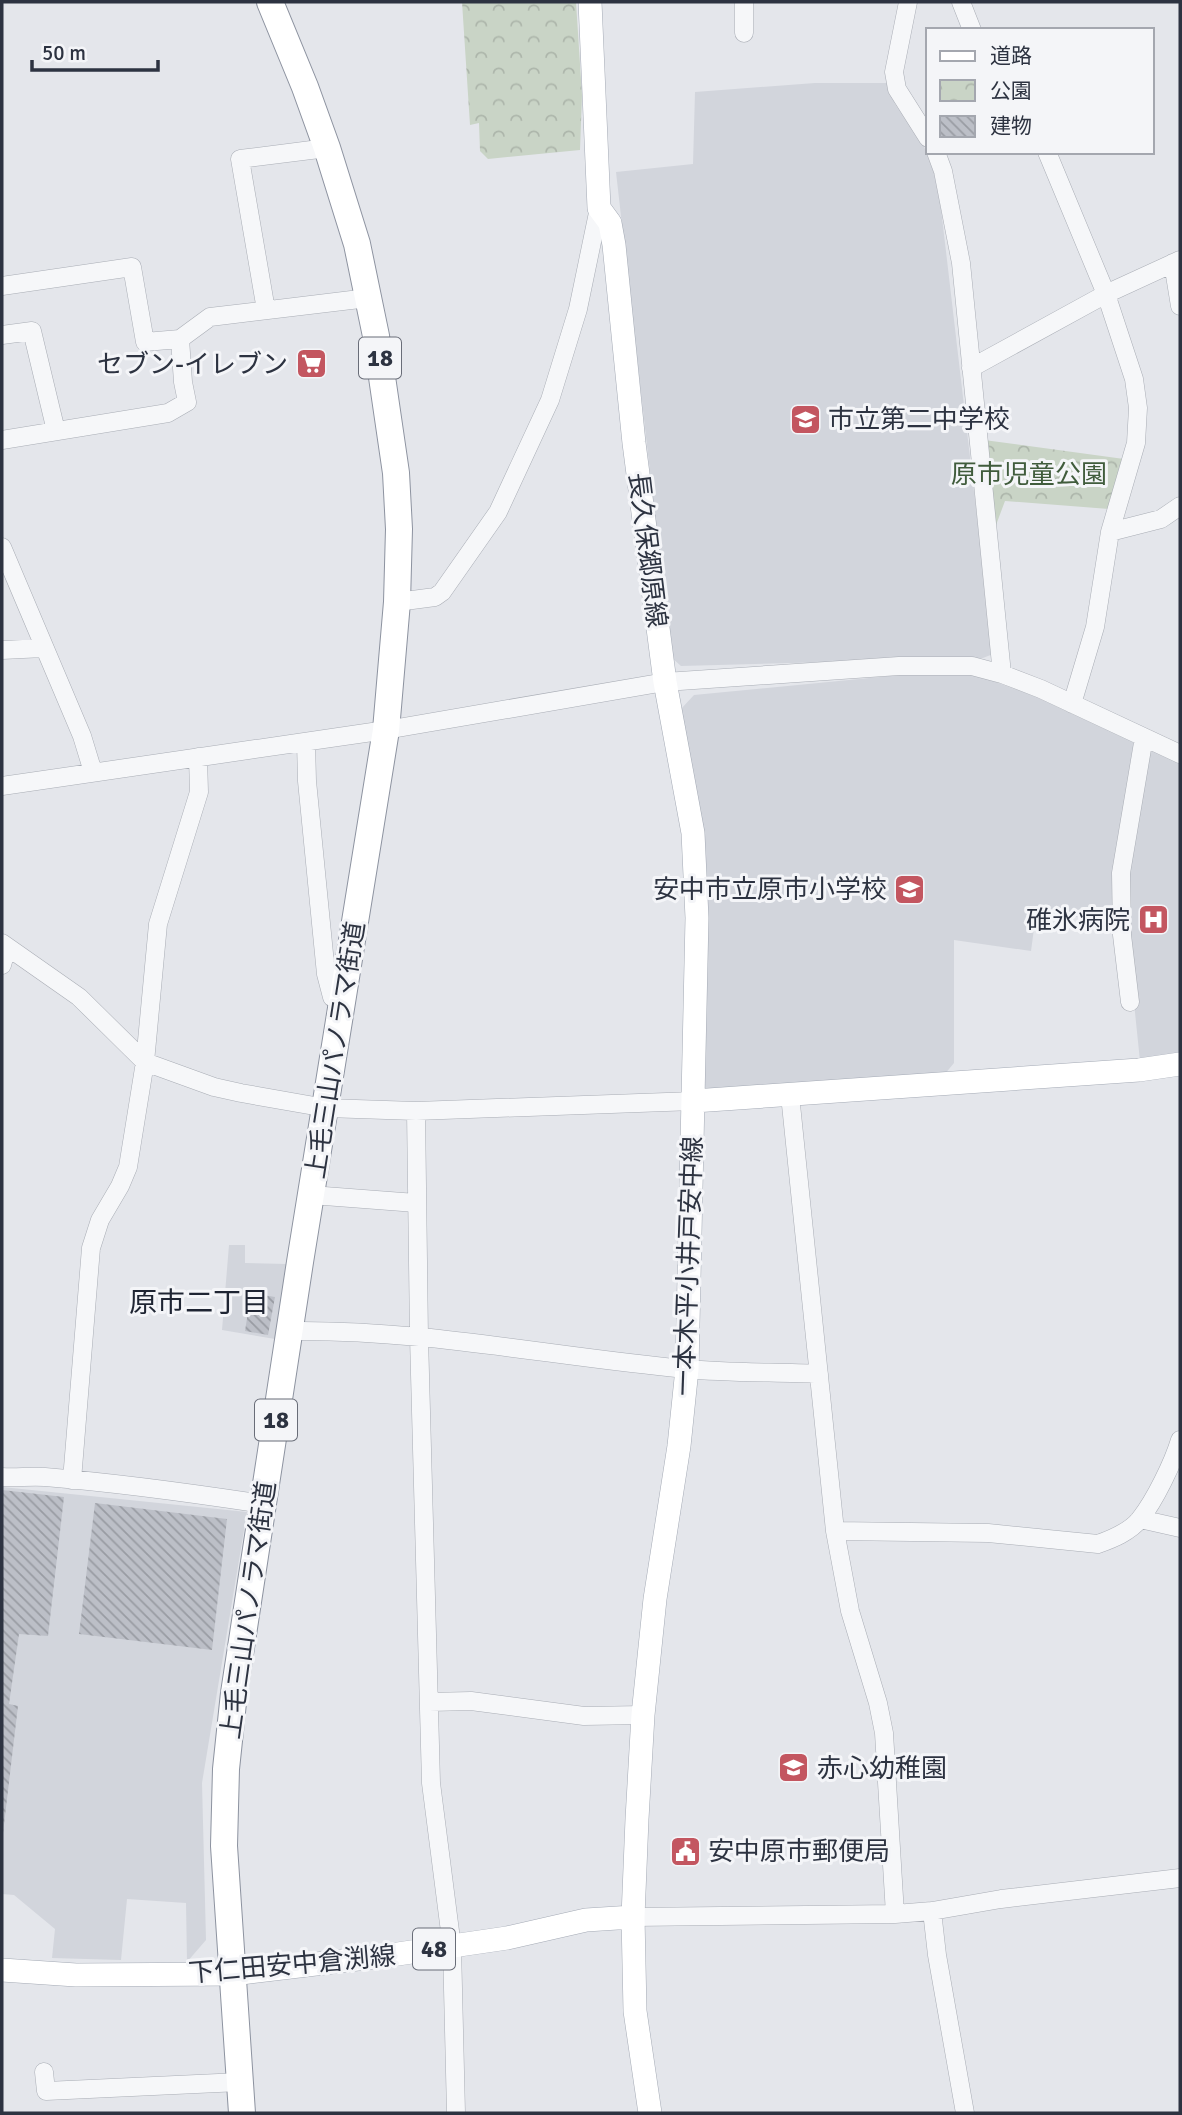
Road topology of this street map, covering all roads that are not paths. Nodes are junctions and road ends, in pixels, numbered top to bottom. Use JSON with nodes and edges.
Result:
{"nodes":[{"id":1,"x":270,"y":2,"type":"edge"},
{"id":2,"x":590,"y":2,"type":"edge"},
{"id":3,"x":744,"y":2,"type":"edge"},
{"id":4,"x":908,"y":2,"type":"edge"},
{"id":5,"x":961,"y":2,"type":"edge"},
{"id":6,"x":971,"y":28,"type":"edge"},
{"id":7,"x":744,"y":33,"type":"dead end"},
{"id":8,"x":926,"y":135,"type":"edge"},
{"id":9,"x":327,"y":148,"type":"junction"},
{"id":10,"x":937,"y":154,"type":"edge"},
{"id":11,"x":1048,"y":154,"type":"edge"},
{"id":12,"x":599,"y":208,"type":"junction"},
{"id":13,"x":1177,"y":261,"type":"edge"},
{"id":14,"x":2,"y":286,"type":"edge"},
{"id":15,"x":1106,"y":294,"type":"junction"},
{"id":16,"x":368,"y":298,"type":"junction"},
{"id":17,"x":1180,"y":306,"type":"edge"},
{"id":18,"x":266,"y":310,"type":"junction"},
{"id":19,"x":2,"y":335,"type":"edge"},
{"id":20,"x":180,"y":339,"type":"junction"},
{"id":21,"x":971,"y":368,"type":"junction"},
{"id":22,"x":56,"y":431,"type":"junction"},
{"id":23,"x":2,"y":440,"type":"edge"},
{"id":24,"x":1180,"y":506,"type":"edge"},
{"id":25,"x":1110,"y":532,"type":"junction"},
{"id":26,"x":2,"y":547,"type":"edge"},
{"id":27,"x":397,"y":601,"type":"junction"},
{"id":28,"x":44,"y":648,"type":"junction"},
{"id":29,"x":2,"y":650,"type":"edge"},
{"id":30,"x":1002,"y":674,"type":"junction"},
{"id":31,"x":665,"y":682,"type":"junction"},
{"id":32,"x":1072,"y":704,"type":"junction"},
{"id":33,"x":386,"y":730,"type":"junction"},
{"id":34,"x":1144,"y":737,"type":"junction"},
{"id":35,"x":306,"y":742,"type":"junction"},
{"id":36,"x":1180,"y":754,"type":"edge"},
{"id":37,"x":198,"y":757,"type":"junction"},
{"id":38,"x":93,"y":772,"type":"junction"},
{"id":39,"x":2,"y":786,"type":"edge"},
{"id":40,"x":5,"y":945,"type":"edge"},
{"id":41,"x":2,"y":965,"type":"edge"},
{"id":42,"x":344,"y":998,"type":"junction"},
{"id":43,"x":1130,"y":1003,"type":"dead end"},
{"id":44,"x":145,"y":1062,"type":"junction"},
{"id":45,"x":1180,"y":1064,"type":"edge"},
{"id":46,"x":790,"y":1095,"type":"junction"},
{"id":47,"x":694,"y":1101,"type":"junction"},
{"id":48,"x":326,"y":1108,"type":"junction"},
{"id":49,"x":416,"y":1111,"type":"junction"},
{"id":50,"x":311,"y":1195,"type":"junction"},
{"id":51,"x":416,"y":1203,"type":"junction"},
{"id":52,"x":289,"y":1331,"type":"junction"},
{"id":53,"x":419,"y":1337,"type":"junction"},
{"id":54,"x":687,"y":1369,"type":"junction"},
{"id":55,"x":819,"y":1374,"type":"junction"},
{"id":56,"x":1180,"y":1440,"type":"edge"},
{"id":57,"x":2,"y":1477,"type":"edge"},
{"id":58,"x":72,"y":1480,"type":"junction"},
{"id":59,"x":263,"y":1504,"type":"junction"},
{"id":60,"x":1140,"y":1519,"type":"junction"},
{"id":61,"x":1180,"y":1528,"type":"edge"},
{"id":62,"x":835,"y":1531,"type":"junction"},
{"id":63,"x":429,"y":1702,"type":"junction"},
{"id":64,"x":643,"y":1715,"type":"junction"},
{"id":65,"x":1180,"y":1878,"type":"edge"},
{"id":66,"x":932,"y":1911,"type":"junction"},
{"id":67,"x":895,"y":1914,"type":"junction"},
{"id":68,"x":634,"y":1917,"type":"junction"},
{"id":69,"x":452,"y":1947,"type":"junction"},
{"id":70,"x":2,"y":1970,"type":"edge"},
{"id":71,"x":233,"y":1974,"type":"junction"},
{"id":72,"x":44,"y":2072,"type":"dead end"},
{"id":73,"x":240,"y":2082,"type":"junction"},
{"id":74,"x":242,"y":2113,"type":"edge"},
{"id":75,"x":456,"y":2113,"type":"edge"},
{"id":76,"x":650,"y":2113,"type":"edge"},
{"id":77,"x":965,"y":2113,"type":"edge"}],
"edges":[{"from":1,"to":9,"type":"highway","name":"上毛三山パノラマ街道","number":"18"},
{"from":2,"to":12,"type":"main road","name":"長久保郷原線"},
{"from":3,"to":7,"type":"street"},
{"from":4,"to":8,"type":"street"},
{"from":5,"to":6,"type":"street"},
{"from":9,"to":16,"type":"highway","name":"上毛三山パノラマ街道","number":"18"},
{"from":9,"to":18,"type":"street"},
{"from":10,"to":21,"type":"street"},
{"from":11,"to":15,"type":"street"},
{"from":12,"to":27,"type":"street"},
{"from":12,"to":31,"type":"main road","name":"長久保郷原線"},
{"from":13,"to":15,"type":"street"},
{"from":13,"to":17,"type":"street"},
{"from":14,"to":20,"type":"street"},
{"from":15,"to":21,"type":"street"},
{"from":15,"to":25,"type":"street"},
{"from":16,"to":18,"type":"street"},
{"from":16,"to":27,"type":"highway","name":"上毛三山パノラマ街道","number":"18"},
{"from":18,"to":20,"type":"street"},
{"from":19,"to":22,"type":"street"},
{"from":20,"to":22,"type":"street"},
{"from":21,"to":30,"type":"street"},
{"from":22,"to":23,"type":"street"},
{"from":24,"to":25,"type":"street"},
{"from":25,"to":32,"type":"street"},
{"from":26,"to":28,"type":"street"},
{"from":27,"to":33,"type":"highway","name":"上毛三山パノラマ街道","number":"18"},
{"from":28,"to":29,"type":"street"},
{"from":28,"to":38,"type":"street"},
{"from":30,"to":31,"type":"street"},
{"from":30,"to":32,"type":"street"},
{"from":31,"to":33,"type":"street"},
{"from":31,"to":47,"type":"main road","name":"長久保郷原線"},
{"from":32,"to":34,"type":"street"},
{"from":33,"to":35,"type":"street"},
{"from":33,"to":42,"type":"highway","name":"上毛三山パノラマ街道","number":"18"},
{"from":34,"to":36,"type":"street"},
{"from":34,"to":43,"type":"street"},
{"from":35,"to":37,"type":"street"},
{"from":35,"to":42,"type":"street"},
{"from":37,"to":38,"type":"street"},
{"from":37,"to":44,"type":"street"},
{"from":38,"to":39,"type":"street"},
{"from":40,"to":41,"type":"street"},
{"from":40,"to":44,"type":"street"},
{"from":42,"to":48,"type":"highway","name":"上毛三山パノラマ街道","number":"18"},
{"from":44,"to":48,"type":"street"},
{"from":44,"to":58,"type":"street"},
{"from":45,"to":46,"type":"main road","name":"一本木平小井戸安中線"},
{"from":46,"to":47,"type":"main road","name":"一本木平小井戸安中線"},
{"from":46,"to":55,"type":"street"},
{"from":47,"to":49,"type":"street"},
{"from":47,"to":54,"type":"main road","name":"一本木平小井戸安中線"},
{"from":48,"to":49,"type":"street"},
{"from":48,"to":50,"type":"highway","name":"上毛三山パノラマ街道","number":"18"},
{"from":49,"to":51,"type":"street"},
{"from":50,"to":51,"type":"street"},
{"from":50,"to":52,"type":"highway","name":"上毛三山パノラマ街道","number":"18"},
{"from":51,"to":53,"type":"street"},
{"from":52,"to":53,"type":"street"},
{"from":52,"to":59,"type":"highway","name":"上毛三山パノラマ街道","number":"18"},
{"from":53,"to":54,"type":"street"},
{"from":53,"to":63,"type":"street"},
{"from":54,"to":55,"type":"street"},
{"from":54,"to":64,"type":"main road","name":"一本木平小井戸安中線"},
{"from":55,"to":62,"type":"street"},
{"from":56,"to":60,"type":"street"},
{"from":57,"to":58,"type":"street"},
{"from":58,"to":59,"type":"street"},
{"from":59,"to":71,"type":"highway","name":"上毛三山パノラマ街道","number":"18"},
{"from":60,"to":61,"type":"street"},
{"from":60,"to":62,"type":"street"},
{"from":62,"to":67,"type":"street"},
{"from":63,"to":64,"type":"street"},
{"from":63,"to":69,"type":"street"},
{"from":64,"to":68,"type":"main road","name":"一本木平小井戸安中線"},
{"from":65,"to":66,"type":"street"},
{"from":66,"to":67,"type":"street"},
{"from":66,"to":77,"type":"street"},
{"from":67,"to":68,"type":"street"},
{"from":68,"to":69,"type":"main road","name":"下仁田安中倉渕線","number":"48"},
{"from":68,"to":76,"type":"main road"},
{"from":69,"to":71,"type":"main road","name":"下仁田安中倉渕線","number":"48"},
{"from":69,"to":75,"type":"street"},
{"from":70,"to":71,"type":"main road","name":"下仁田安中倉渕線","number":"48"},
{"from":71,"to":73,"type":"highway","name":"上毛三山パノラマ街道","number":"18"},
{"from":72,"to":73,"type":"street"},
{"from":73,"to":74,"type":"highway","name":"上毛三山パノラマ街道","number":"18"}]}
